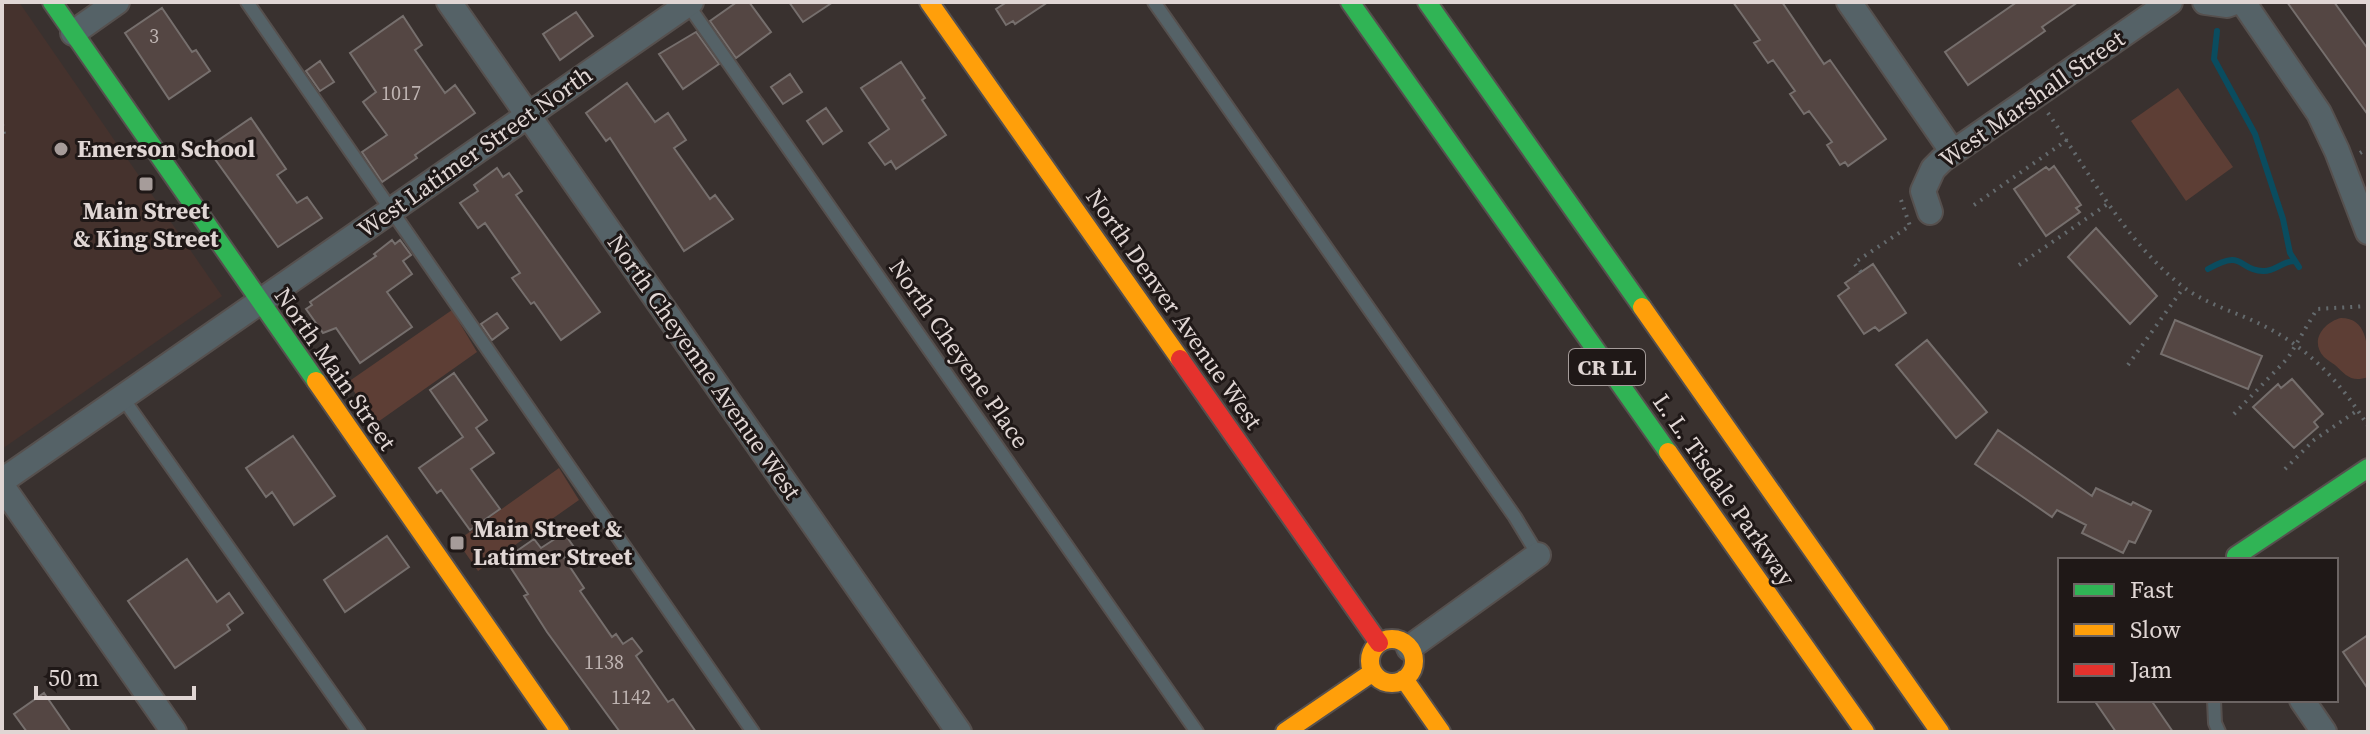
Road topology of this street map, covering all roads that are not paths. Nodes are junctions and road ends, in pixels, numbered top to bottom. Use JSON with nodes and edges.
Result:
{"nodes":[{"id":1,"x":52,"y":2,"type":"edge"},
{"id":2,"x":117,"y":2,"type":"edge"},
{"id":3,"x":247,"y":2,"type":"edge"},
{"id":4,"x":449,"y":2,"type":"edge"},
{"id":5,"x":929,"y":2,"type":"edge"},
{"id":6,"x":1154,"y":2,"type":"edge"},
{"id":7,"x":1350,"y":2,"type":"edge"},
{"id":8,"x":1427,"y":2,"type":"edge"},
{"id":9,"x":1849,"y":2,"type":"edge"},
{"id":10,"x":2170,"y":2,"type":"edge"},
{"id":11,"x":2205,"y":2,"type":"edge"},
{"id":12,"x":2235,"y":2,"type":"edge"},
{"id":13,"x":2243,"y":2,"type":"edge"},
{"id":14,"x":688,"y":3,"type":"edge"},
{"id":15,"x":73,"y":33,"type":"junction"},
{"id":16,"x":527,"y":115,"type":"junction"},
{"id":17,"x":1952,"y":151,"type":"junction"},
{"id":18,"x":390,"y":211,"type":"junction"},
{"id":19,"x":1920,"y":219,"type":"road end"},
{"id":20,"x":2368,"y":232,"type":"edge"},
{"id":21,"x":259,"y":302,"type":"junction"},
{"id":22,"x":122,"y":397,"type":"junction"},
{"id":23,"x":2368,"y":468,"type":"edge"},
{"id":24,"x":2,"y":484,"type":"edge"},
{"id":25,"x":1538,"y":555,"type":"joint"},
{"id":26,"x":2234,"y":558,"type":"edge"},
{"id":27,"x":1379,"y":643,"type":"junction"},
{"id":28,"x":1409,"y":648,"type":"junction"},
{"id":29,"x":1373,"y":672,"type":"junction"},
{"id":30,"x":1404,"y":679,"type":"junction"},
{"id":31,"x":2214,"y":702,"type":"edge"},
{"id":32,"x":2303,"y":702,"type":"edge"},
{"id":33,"x":174,"y":732,"type":"edge"},
{"id":34,"x":359,"y":732,"type":"edge"},
{"id":35,"x":560,"y":732,"type":"edge"},
{"id":36,"x":753,"y":732,"type":"edge"},
{"id":37,"x":959,"y":732,"type":"edge"},
{"id":38,"x":1197,"y":732,"type":"edge"},
{"id":39,"x":1285,"y":732,"type":"edge"},
{"id":40,"x":1441,"y":732,"type":"edge"},
{"id":41,"x":1865,"y":732,"type":"edge"},
{"id":42,"x":1940,"y":732,"type":"edge"},
{"id":43,"x":2219,"y":732,"type":"edge"},
{"id":44,"x":2324,"y":732,"type":"edge"}],
"edges":[{"from":1,"to":15,"type":"main road","name":"North Main Street"},
{"from":2,"to":15,"type":"street"},
{"from":3,"to":18,"type":"lane"},
{"from":4,"to":16,"type":"street","name":"North Cheyenne Avenue West"},
{"from":5,"to":27,"type":"main road","name":"North Denver Avenue West"},
{"from":6,"to":25,"type":"lane"},
{"from":7,"to":41,"type":"main road","name":"L. L. Tisdale Parkway","number":"CR LL"},
{"from":8,"to":42,"type":"main road","name":"L. L. Tisdale Parkway","number":"CR LL"},
{"from":9,"to":17,"type":"street"},
{"from":10,"to":17,"type":"street","name":"West Marshall Street"},
{"from":11,"to":12,"type":"street"},
{"from":13,"to":20,"type":"street"},
{"from":14,"to":16,"type":"street","name":"West Latimer Street North"},
{"from":14,"to":38,"type":"lane","name":"North Cheyene Place"},
{"from":15,"to":21,"type":"main road","name":"North Main Street"},
{"from":16,"to":18,"type":"street","name":"West Latimer Street North"},
{"from":16,"to":37,"type":"street","name":"North Cheyenne Avenue West"},
{"from":17,"to":19,"type":"street","name":"West Marshall Street"},
{"from":18,"to":21,"type":"street","name":"West Latimer Street North"},
{"from":18,"to":36,"type":"lane"},
{"from":21,"to":22,"type":"street","name":"West Latimer Street North"},
{"from":21,"to":35,"type":"main road","name":"North Main Street"},
{"from":22,"to":24,"type":"street","name":"West Latimer Street North"},
{"from":22,"to":34,"type":"lane"},
{"from":23,"to":26,"type":"main road"},
{"from":24,"to":33,"type":"street"},
{"from":25,"to":28,"type":"street"},
{"from":27,"to":28,"type":"main road"},
{"from":27,"to":29,"type":"main road"},
{"from":28,"to":30,"type":"main road"},
{"from":29,"to":30,"type":"main road"},
{"from":29,"to":39,"type":"main road"},
{"from":30,"to":40,"type":"main road"},
{"from":31,"to":43,"type":"lane"},
{"from":32,"to":44,"type":"street"}]}
